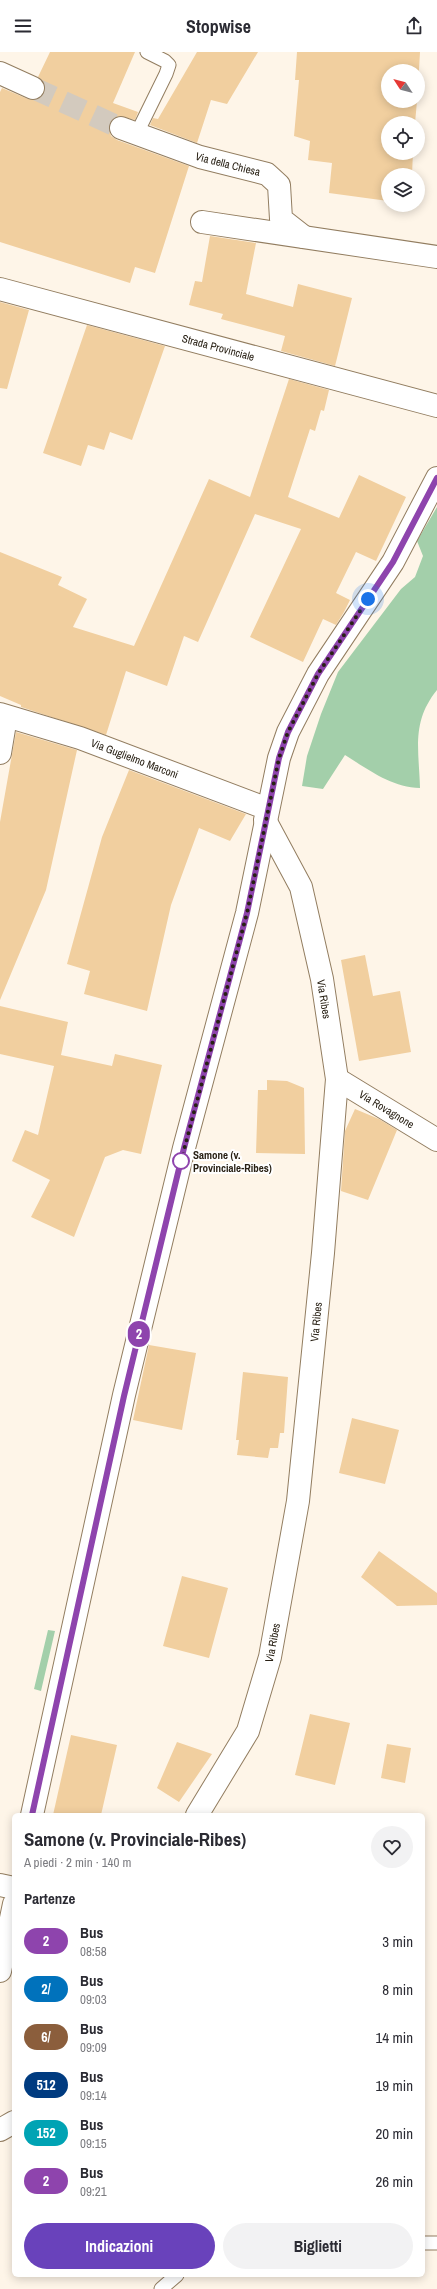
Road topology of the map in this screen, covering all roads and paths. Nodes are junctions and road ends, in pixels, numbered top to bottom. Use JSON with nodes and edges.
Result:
{"nodes":[{"id":1,"x":147,"y":52,"type":"edge"},
{"id":2,"x":0,"y":73,"type":"edge"},
{"id":3,"x":33,"y":88,"type":"tunnel mouth"},
{"id":4,"x":129,"y":131,"type":"joint"},
{"id":5,"x":202,"y":222,"type":"dead end"},
{"id":6,"x":305,"y":238,"type":"junction"},
{"id":7,"x":437,"y":257,"type":"edge"},
{"id":8,"x":0,"y":289,"type":"edge"},
{"id":9,"x":437,"y":406,"type":"edge"},
{"id":10,"x":437,"y":478,"type":"edge"},
{"id":11,"x":3,"y":716,"type":"edge"},
{"id":12,"x":0,"y":753,"type":"edge"},
{"id":13,"x":266,"y":815,"type":"junction"},
{"id":14,"x":337,"y":1080,"type":"junction"},
{"id":15,"x":437,"y":1140,"type":"edge"},
{"id":16,"x":32,"y":1813,"type":"edge"},
{"id":17,"x":197,"y":1813,"type":"edge"},
{"id":18,"x":0,"y":1885,"type":"edge"},
{"id":19,"x":12,"y":1888,"type":"edge"},
{"id":20,"x":12,"y":1914,"type":"edge"},
{"id":21,"x":0,"y":1971,"type":"edge"},
{"id":22,"x":12,"y":2123,"type":"edge"},
{"id":23,"x":0,"y":2130,"type":"edge"},
{"id":24,"x":425,"y":2243,"type":"edge"},
{"id":25,"x":437,"y":2243,"type":"edge"},
{"id":26,"x":175,"y":2277,"type":"edge"},
{"id":27,"x":161,"y":2289,"type":"edge"}],
"edges":[{"from":1,"to":4,"type":"lane","name":"Via della Chiesa"},
{"from":2,"to":3,"type":"street"},
{"from":4,"to":6,"type":"street","name":"Via della Chiesa"},
{"from":5,"to":6,"type":"street"},
{"from":6,"to":7,"type":"street"},
{"from":8,"to":9,"type":"street","name":"Strada Provinciale"},
{"from":10,"to":13,"type":"street"},
{"from":11,"to":12,"type":"street"},
{"from":11,"to":13,"type":"street","name":"Via Guglielmo Marconi"},
{"from":13,"to":14,"type":"street","name":"Via Ribes"},
{"from":13,"to":16,"type":"street"},
{"from":14,"to":15,"type":"street","name":"Via Rovagnone"},
{"from":14,"to":17,"type":"street","name":"Via Ribes"},
{"from":18,"to":19,"type":"street"},
{"from":20,"to":21,"type":"street"},
{"from":22,"to":23,"type":"street"},
{"from":24,"to":25,"type":"lane"},
{"from":26,"to":27,"type":"lane"}]}
